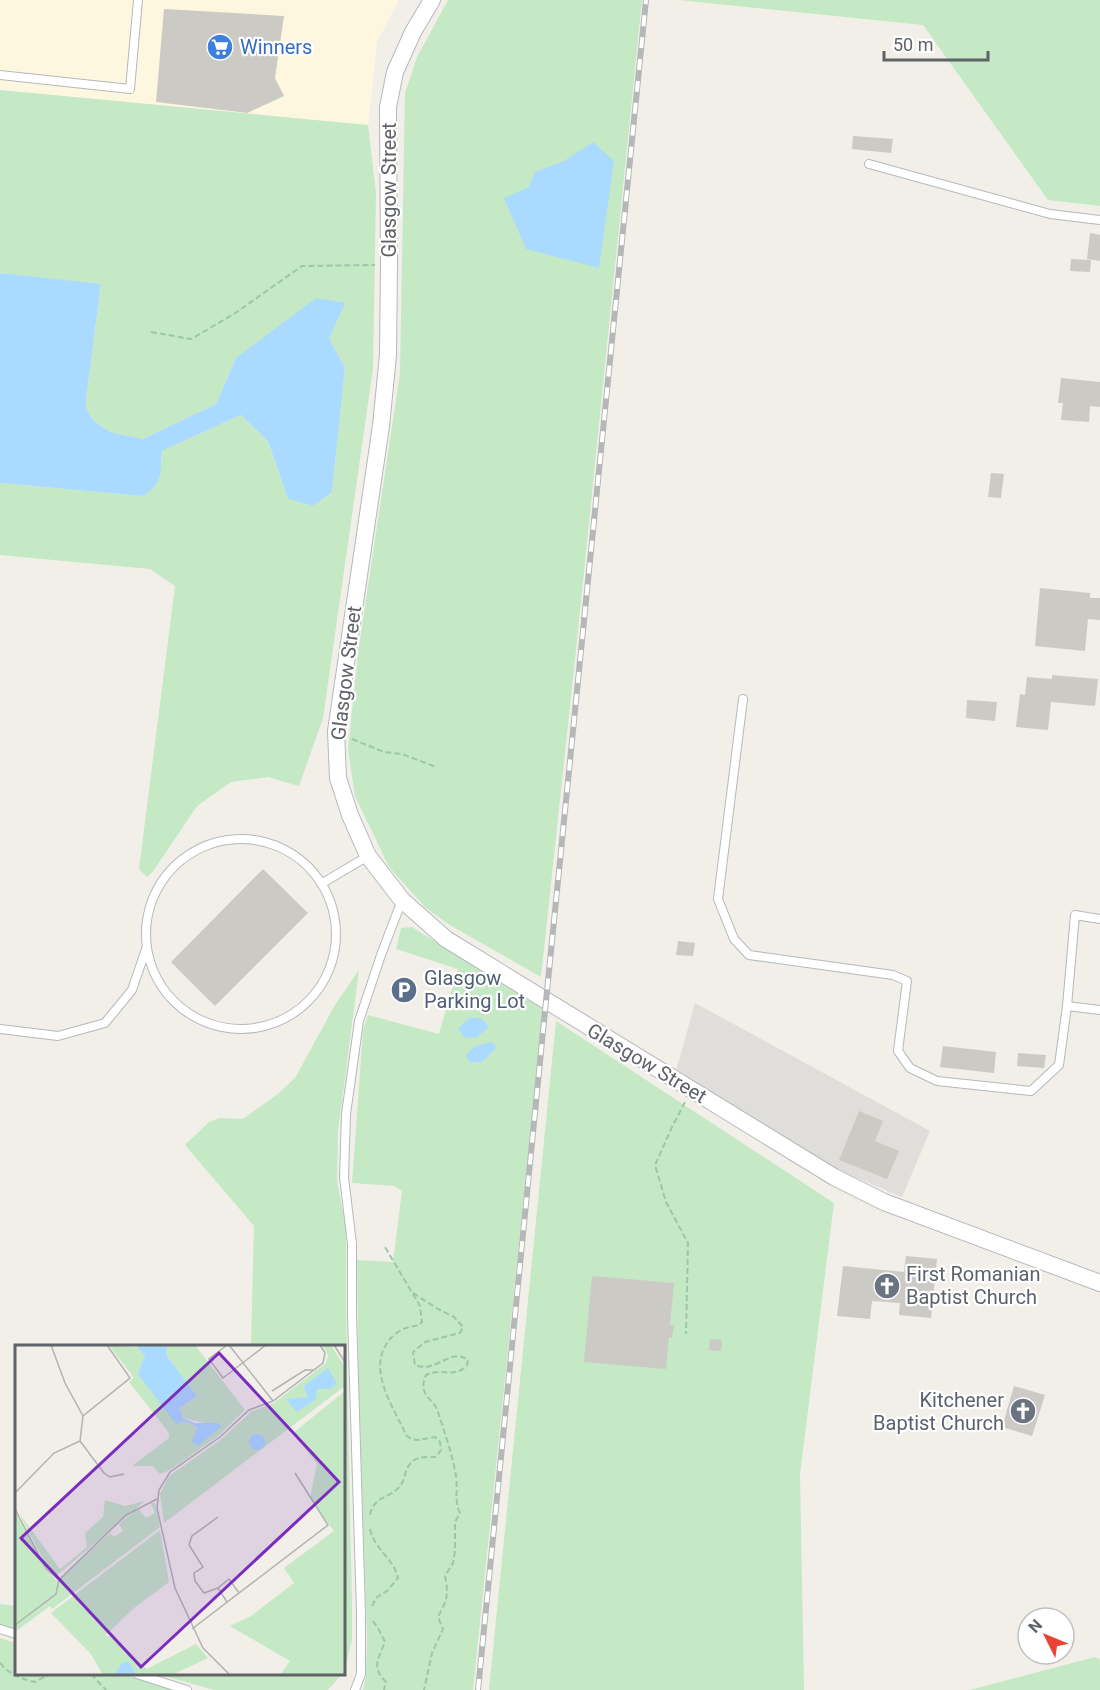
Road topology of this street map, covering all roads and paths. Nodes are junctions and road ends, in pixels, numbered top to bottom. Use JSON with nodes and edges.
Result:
{"nodes":[{"id":1,"x":138,"y":0,"type":"edge"},
{"id":2,"x":432,"y":0,"type":"edge"},
{"id":3,"x":0,"y":75,"type":"edge"},
{"id":4,"x":869,"y":164,"type":"dead end"},
{"id":5,"x":1100,"y":220,"type":"edge"},
{"id":6,"x":389,"y":264,"type":"junction"},
{"id":7,"x":151,"y":332,"type":"dead end"},
{"id":8,"x":743,"y":699,"type":"dead end"},
{"id":9,"x":336,"y":731,"type":"junction"},
{"id":10,"x":436,"y":767,"type":"dead end"},
{"id":11,"x":368,"y":856,"type":"junction"},
{"id":12,"x":321,"y":884,"type":"junction"},
{"id":13,"x":402,"y":900,"type":"junction"},
{"id":14,"x":1100,"y":919,"type":"edge"},
{"id":15,"x":147,"y":946,"type":"junction"},
{"id":16,"x":1067,"y":1006,"type":"junction"},
{"id":17,"x":1100,"y":1010,"type":"edge"},
{"id":18,"x":0,"y":1029,"type":"edge"},
{"id":19,"x":691,"y":1090,"type":"junction"},
{"id":20,"x":385,"y":1247,"type":"dead end"},
{"id":21,"x":1100,"y":1283,"type":"edge"},
{"id":22,"x":412,"y":1293,"type":"junction"},
{"id":23,"x":686,"y":1334,"type":"dead end"},
{"id":24,"x":369,"y":1521,"type":"dead end"},
{"id":25,"x":370,"y":1527,"type":"dead end"},
{"id":26,"x":371,"y":1609,"type":"dead end"},
{"id":27,"x":372,"y":1620,"type":"dead end"},
{"id":28,"x":0,"y":1629,"type":"edge"},
{"id":29,"x":15,"y":1634,"type":"edge"},
{"id":30,"x":0,"y":1663,"type":"edge"},
{"id":31,"x":15,"y":1675,"type":"edge"},
{"id":32,"x":15,"y":1675,"type":"edge"},
{"id":33,"x":48,"y":1675,"type":"edge"},
{"id":34,"x":92,"y":1675,"type":"edge"},
{"id":35,"x":140,"y":1675,"type":"edge"},
{"id":36,"x":106,"y":1690,"type":"edge"},
{"id":37,"x":187,"y":1690,"type":"edge"},
{"id":38,"x":355,"y":1690,"type":"edge"},
{"id":39,"x":384,"y":1690,"type":"edge"},
{"id":40,"x":424,"y":1690,"type":"edge"}],
"edges":[{"from":1,"to":3,"type":"lane"},
{"from":2,"to":6,"type":"street","name":"Glasgow Street"},
{"from":4,"to":5,"type":"lane"},
{"from":6,"to":7,"type":"path"},
{"from":6,"to":9,"type":"street","name":"Glasgow Street"},
{"from":8,"to":16,"type":"lane"},
{"from":9,"to":10,"type":"path"},
{"from":9,"to":11,"type":"street","name":"Glasgow Street"},
{"from":11,"to":12,"type":"lane"},
{"from":11,"to":13,"type":"street","name":"Glasgow Street"},
{"from":12,"to":15,"type":"lane"},
{"from":12,"to":15,"type":"lane"},
{"from":13,"to":19,"type":"street","name":"Glasgow Street"},
{"from":13,"to":38,"type":"lane"},
{"from":14,"to":16,"type":"lane"},
{"from":15,"to":18,"type":"lane"},
{"from":16,"to":17,"type":"lane"},
{"from":19,"to":21,"type":"street","name":"Glasgow Street"},
{"from":19,"to":23,"type":"path"},
{"from":20,"to":22,"type":"path"},
{"from":22,"to":24,"type":"path"},
{"from":22,"to":40,"type":"path"},
{"from":25,"to":26,"type":"path"},
{"from":27,"to":39,"type":"path"},
{"from":28,"to":29,"type":"lane"},
{"from":30,"to":32,"type":"path"},
{"from":31,"to":33,"type":"path"},
{"from":34,"to":36,"type":"path"},
{"from":35,"to":37,"type":"lane"}]}
